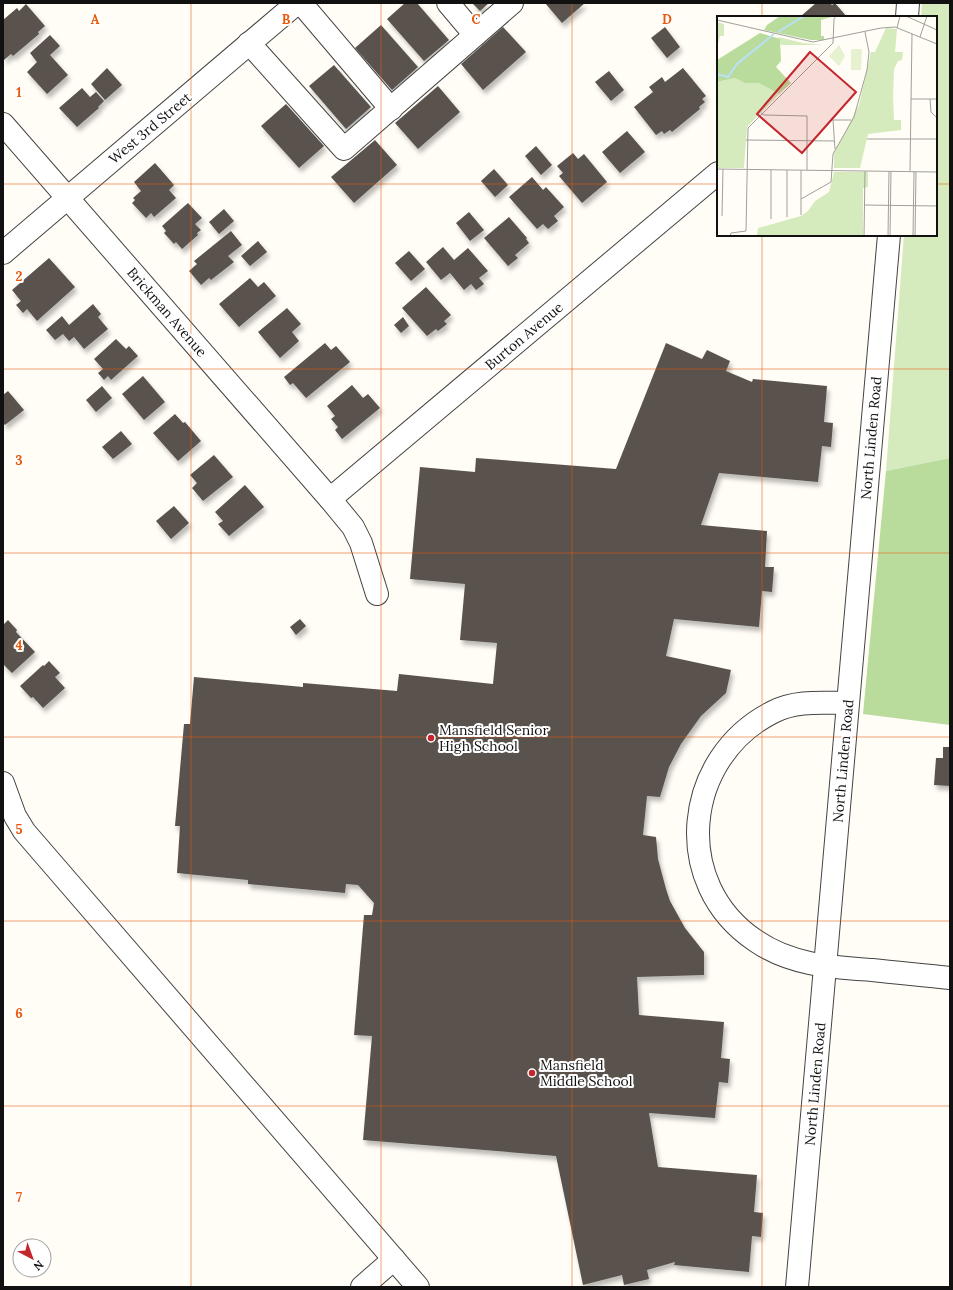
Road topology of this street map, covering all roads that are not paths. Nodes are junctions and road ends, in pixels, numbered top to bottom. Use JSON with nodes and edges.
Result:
{"nodes":[{"id":1,"x":297,"y":3,"type":"edge"},
{"id":2,"x":301,"y":3,"type":"edge"},
{"id":3,"x":448,"y":3,"type":"edge"},
{"id":4,"x":512,"y":3,"type":"edge"},
{"id":5,"x":908,"y":3,"type":"edge"},
{"id":6,"x":907,"y":16,"type":"edge"},
{"id":7,"x":475,"y":34,"type":"junction"},
{"id":8,"x":249,"y":44,"type":"junction"},
{"id":9,"x":391,"y":109,"type":"junction"},
{"id":10,"x":3,"y":124,"type":"edge"},
{"id":11,"x":717,"y":174,"type":"edge"},
{"id":12,"x":68,"y":198,"type":"junction"},
{"id":13,"x":889,"y":236,"type":"edge"},
{"id":14,"x":3,"y":253,"type":"edge"},
{"id":15,"x":330,"y":499,"type":"junction"},
{"id":16,"x":377,"y":594,"type":"dead end"},
{"id":17,"x":847,"y":703,"type":"junction"},
{"id":18,"x":3,"y":784,"type":"edge"},
{"id":19,"x":825,"y":967,"type":"junction"},
{"id":20,"x":950,"y":978,"type":"edge"},
{"id":21,"x":394,"y":1259,"type":"junction"},
{"id":22,"x":362,"y":1287,"type":"edge"},
{"id":23,"x":418,"y":1287,"type":"edge"},
{"id":24,"x":797,"y":1287,"type":"edge"}],
"edges":[{"from":1,"to":8,"type":"street","name":"West 3rd Street"},
{"from":2,"to":9,"type":"street"},
{"from":3,"to":7,"type":"street"},
{"from":4,"to":7,"type":"street"},
{"from":5,"to":6,"type":"street"},
{"from":7,"to":9,"type":"street"},
{"from":8,"to":9,"type":"street"},
{"from":8,"to":12,"type":"street","name":"West 3rd Street"},
{"from":10,"to":12,"type":"street","name":"Brickman Avenue"},
{"from":11,"to":15,"type":"street","name":"Burton Avenue"},
{"from":12,"to":14,"type":"street","name":"West 3rd Street"},
{"from":12,"to":15,"type":"street","name":"Brickman Avenue"},
{"from":13,"to":17,"type":"street","name":"North Linden Road"},
{"from":15,"to":16,"type":"street","name":"Brickman Avenue"},
{"from":17,"to":19,"type":"street","name":"North Linden Road"},
{"from":17,"to":19,"type":"street"},
{"from":18,"to":21,"type":"street"},
{"from":19,"to":20,"type":"street"},
{"from":19,"to":24,"type":"street","name":"North Linden Road"},
{"from":21,"to":22,"type":"street"},
{"from":21,"to":23,"type":"street"}]}
